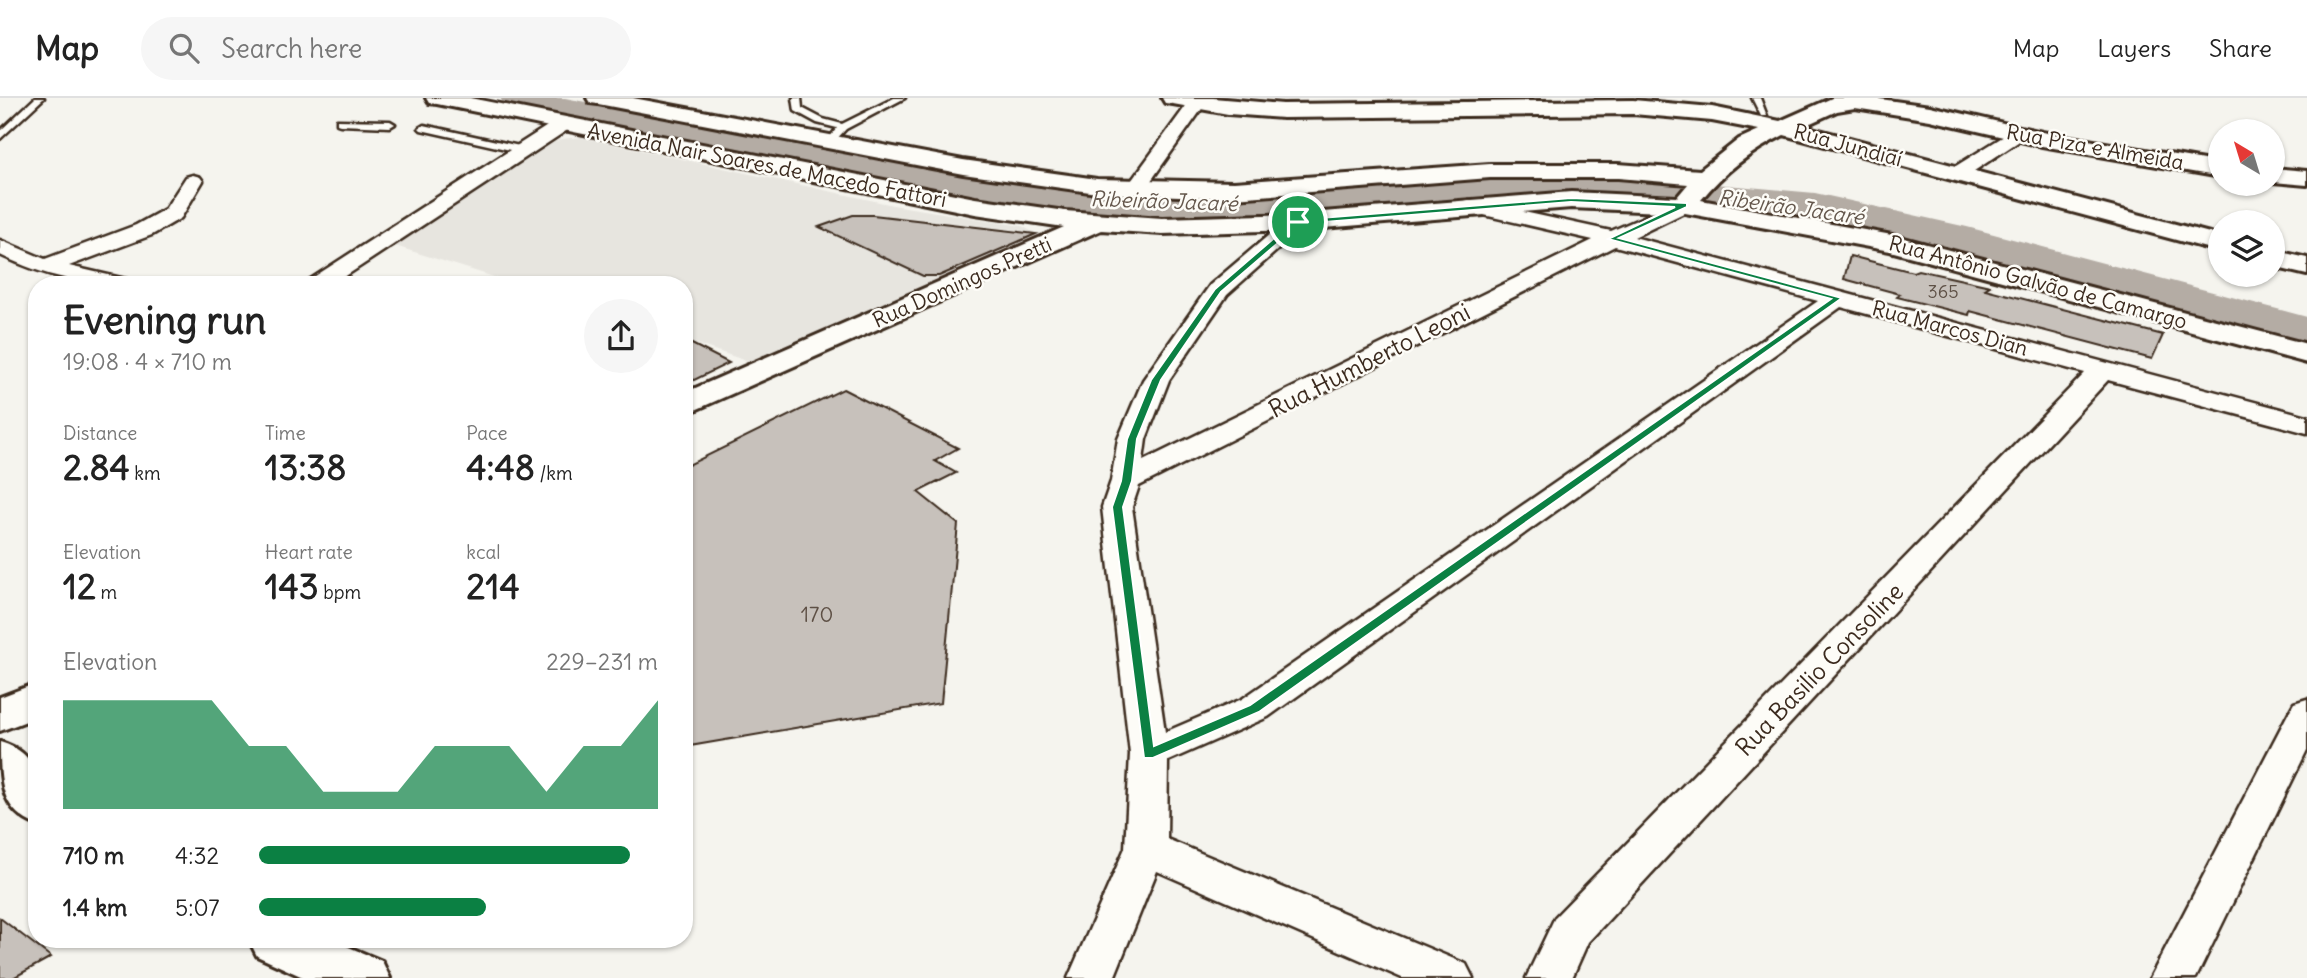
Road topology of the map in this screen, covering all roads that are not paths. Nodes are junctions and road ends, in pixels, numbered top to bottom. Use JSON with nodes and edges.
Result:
{"nodes":[{"id":1,"x":40,"y":98,"type":"edge"},
{"id":2,"x":437,"y":98,"type":"edge"},
{"id":3,"x":598,"y":98,"type":"edge"},
{"id":4,"x":797,"y":98,"type":"edge"},
{"id":5,"x":901,"y":98,"type":"edge"},
{"id":6,"x":1173,"y":98,"type":"edge"},
{"id":7,"x":1823,"y":98,"type":"edge"},
{"id":8,"x":1889,"y":98,"type":"edge"},
{"id":9,"x":1850,"y":101,"type":"edge"},
{"id":10,"x":1197,"y":103,"type":"junction"},
{"id":11,"x":1760,"y":106,"type":"edge"},
{"id":12,"x":1930,"y":113,"type":"junction"},
{"id":13,"x":1712,"y":114,"type":"junction"},
{"id":14,"x":340,"y":122,"type":"dead end"},
{"id":15,"x":390,"y":124,"type":"dead end"},
{"id":16,"x":562,"y":125,"type":"junction"},
{"id":17,"x":424,"y":128,"type":"dead end"},
{"id":18,"x":1783,"y":128,"type":"junction"},
{"id":19,"x":2,"y":134,"type":"edge"},
{"id":20,"x":2017,"y":134,"type":"junction"},
{"id":21,"x":837,"y":135,"type":"junction"},
{"id":22,"x":1747,"y":144,"type":"junction"},
{"id":23,"x":524,"y":150,"type":"junction"},
{"id":24,"x":2208,"y":168,"type":"edge"},
{"id":25,"x":1958,"y":173,"type":"junction"},
{"id":26,"x":2286,"y":177,"type":"edge"},
{"id":27,"x":2307,"y":178,"type":"edge"},
{"id":28,"x":193,"y":181,"type":"dead end"},
{"id":29,"x":1133,"y":190,"type":"junction"},
{"id":30,"x":1695,"y":191,"type":"junction"},
{"id":31,"x":1469,"y":206,"type":"junction"},
{"id":32,"x":1101,"y":219,"type":"junction"},
{"id":33,"x":1298,"y":222,"type":"junction"},
{"id":34,"x":1612,"y":239,"type":"junction"},
{"id":35,"x":2208,"y":240,"type":"edge"},
{"id":36,"x":0,"y":247,"type":"edge"},
{"id":37,"x":2285,"y":261,"type":"edge"},
{"id":38,"x":44,"y":267,"type":"junction"},
{"id":39,"x":2307,"y":267,"type":"edge"},
{"id":40,"x":83,"y":276,"type":"edge"},
{"id":41,"x":331,"y":276,"type":"edge"},
{"id":42,"x":1838,"y":298,"type":"junction"},
{"id":43,"x":2307,"y":354,"type":"edge"},
{"id":44,"x":2103,"y":370,"type":"junction"},
{"id":45,"x":693,"y":401,"type":"edge"},
{"id":46,"x":2307,"y":425,"type":"edge"},
{"id":47,"x":1126,"y":481,"type":"junction"},
{"id":48,"x":28,"y":703,"type":"edge"},
{"id":49,"x":2307,"y":712,"type":"edge"},
{"id":50,"x":0,"y":715,"type":"edge"},
{"id":51,"x":1149,"y":754,"type":"junction"},
{"id":52,"x":0,"y":759,"type":"edge"},
{"id":53,"x":28,"y":795,"type":"edge"},
{"id":54,"x":1146,"y":848,"type":"junction"},
{"id":55,"x":294,"y":948,"type":"edge"},
{"id":56,"x":362,"y":978,"type":"edge"},
{"id":57,"x":1090,"y":978,"type":"edge"},
{"id":58,"x":1450,"y":978,"type":"edge"},
{"id":59,"x":1549,"y":978,"type":"edge"},
{"id":60,"x":2173,"y":978,"type":"edge"}],
"edges":[{"from":1,"to":19,"type":"lane"},
{"from":2,"to":16,"type":"main road","name":"Avenida Nair Soares de Macedo Fattori"},
{"from":3,"to":21,"type":"main road"},
{"from":4,"to":21,"type":"lane"},
{"from":5,"to":21,"type":"lane"},
{"from":6,"to":10,"type":"main road","name":"Rua Jundiaí"},
{"from":7,"to":11,"type":"main road"},
{"from":8,"to":9,"type":"main road"},
{"from":8,"to":12,"type":"main road"},
{"from":9,"to":12,"type":"main road"},
{"from":9,"to":18,"type":"main road"},
{"from":10,"to":13,"type":"main road","name":"Rua Jundiaí"},
{"from":10,"to":29,"type":"street","name":"Rua Domingos Pretti"},
{"from":11,"to":13,"type":"main road"},
{"from":12,"to":20,"type":"main road","name":"Rua Piza e Almeida"},
{"from":13,"to":18,"type":"main road","name":"Rua Jundiaí"},
{"from":13,"to":22,"type":"main road"},
{"from":14,"to":15,"type":"lane"},
{"from":16,"to":23,"type":"street"},
{"from":16,"to":32,"type":"main road","name":"Avenida Nair Soares de Macedo Fattori"},
{"from":17,"to":23,"type":"lane"},
{"from":18,"to":22,"type":"main road"},
{"from":18,"to":25,"type":"main road","name":"Rua Jundiaí"},
{"from":20,"to":24,"type":"main road","name":"Rua Piza e Almeida"},
{"from":20,"to":25,"type":"street"},
{"from":21,"to":29,"type":"main road"},
{"from":22,"to":30,"type":"main road"},
{"from":23,"to":41,"type":"street"},
{"from":25,"to":35,"type":"main road","name":"Rua Jundiaí"},
{"from":26,"to":27,"type":"main road"},
{"from":28,"to":38,"type":"street"},
{"from":29,"to":30,"type":"main road"},
{"from":29,"to":32,"type":"main road","name":"Rua Domingos Pretti"},
{"from":30,"to":31,"type":"main road","name":"Avenida Nair Soares de Macedo Fattori"},
{"from":30,"to":34,"type":"street","name":"Rua Humberto Leoni"},
{"from":30,"to":43,"type":"main road","name":"Rua Antônio Galvão de Camargo"},
{"from":31,"to":33,"type":"main road","name":"Avenida Nair Soares de Macedo Fattori"},
{"from":31,"to":34,"type":"street","name":"Rua Marcos Dian"},
{"from":32,"to":33,"type":"main road","name":"Avenida Nair Soares de Macedo Fattori"},
{"from":32,"to":45,"type":"main road","name":"Rua Domingos Pretti"},
{"from":33,"to":47,"type":"street"},
{"from":34,"to":42,"type":"street","name":"Rua Marcos Dian"},
{"from":34,"to":47,"type":"street","name":"Rua Humberto Leoni"},
{"from":36,"to":38,"type":"street"},
{"from":37,"to":39,"type":"main road"},
{"from":38,"to":40,"type":"street"},
{"from":42,"to":44,"type":"street","name":"Rua Marcos Dian"},
{"from":42,"to":51,"type":"street"},
{"from":44,"to":46,"type":"street","name":"Rua Marcos Dian"},
{"from":44,"to":59,"type":"street","name":"Rua Basilio Consoline"},
{"from":47,"to":51,"type":"street"},
{"from":48,"to":50,"type":"main road"},
{"from":49,"to":60,"type":"street"},
{"from":51,"to":54,"type":"street"},
{"from":52,"to":53,"type":"main road"},
{"from":54,"to":57,"type":"street"},
{"from":54,"to":58,"type":"street"},
{"from":55,"to":56,"type":"main road"}]}
